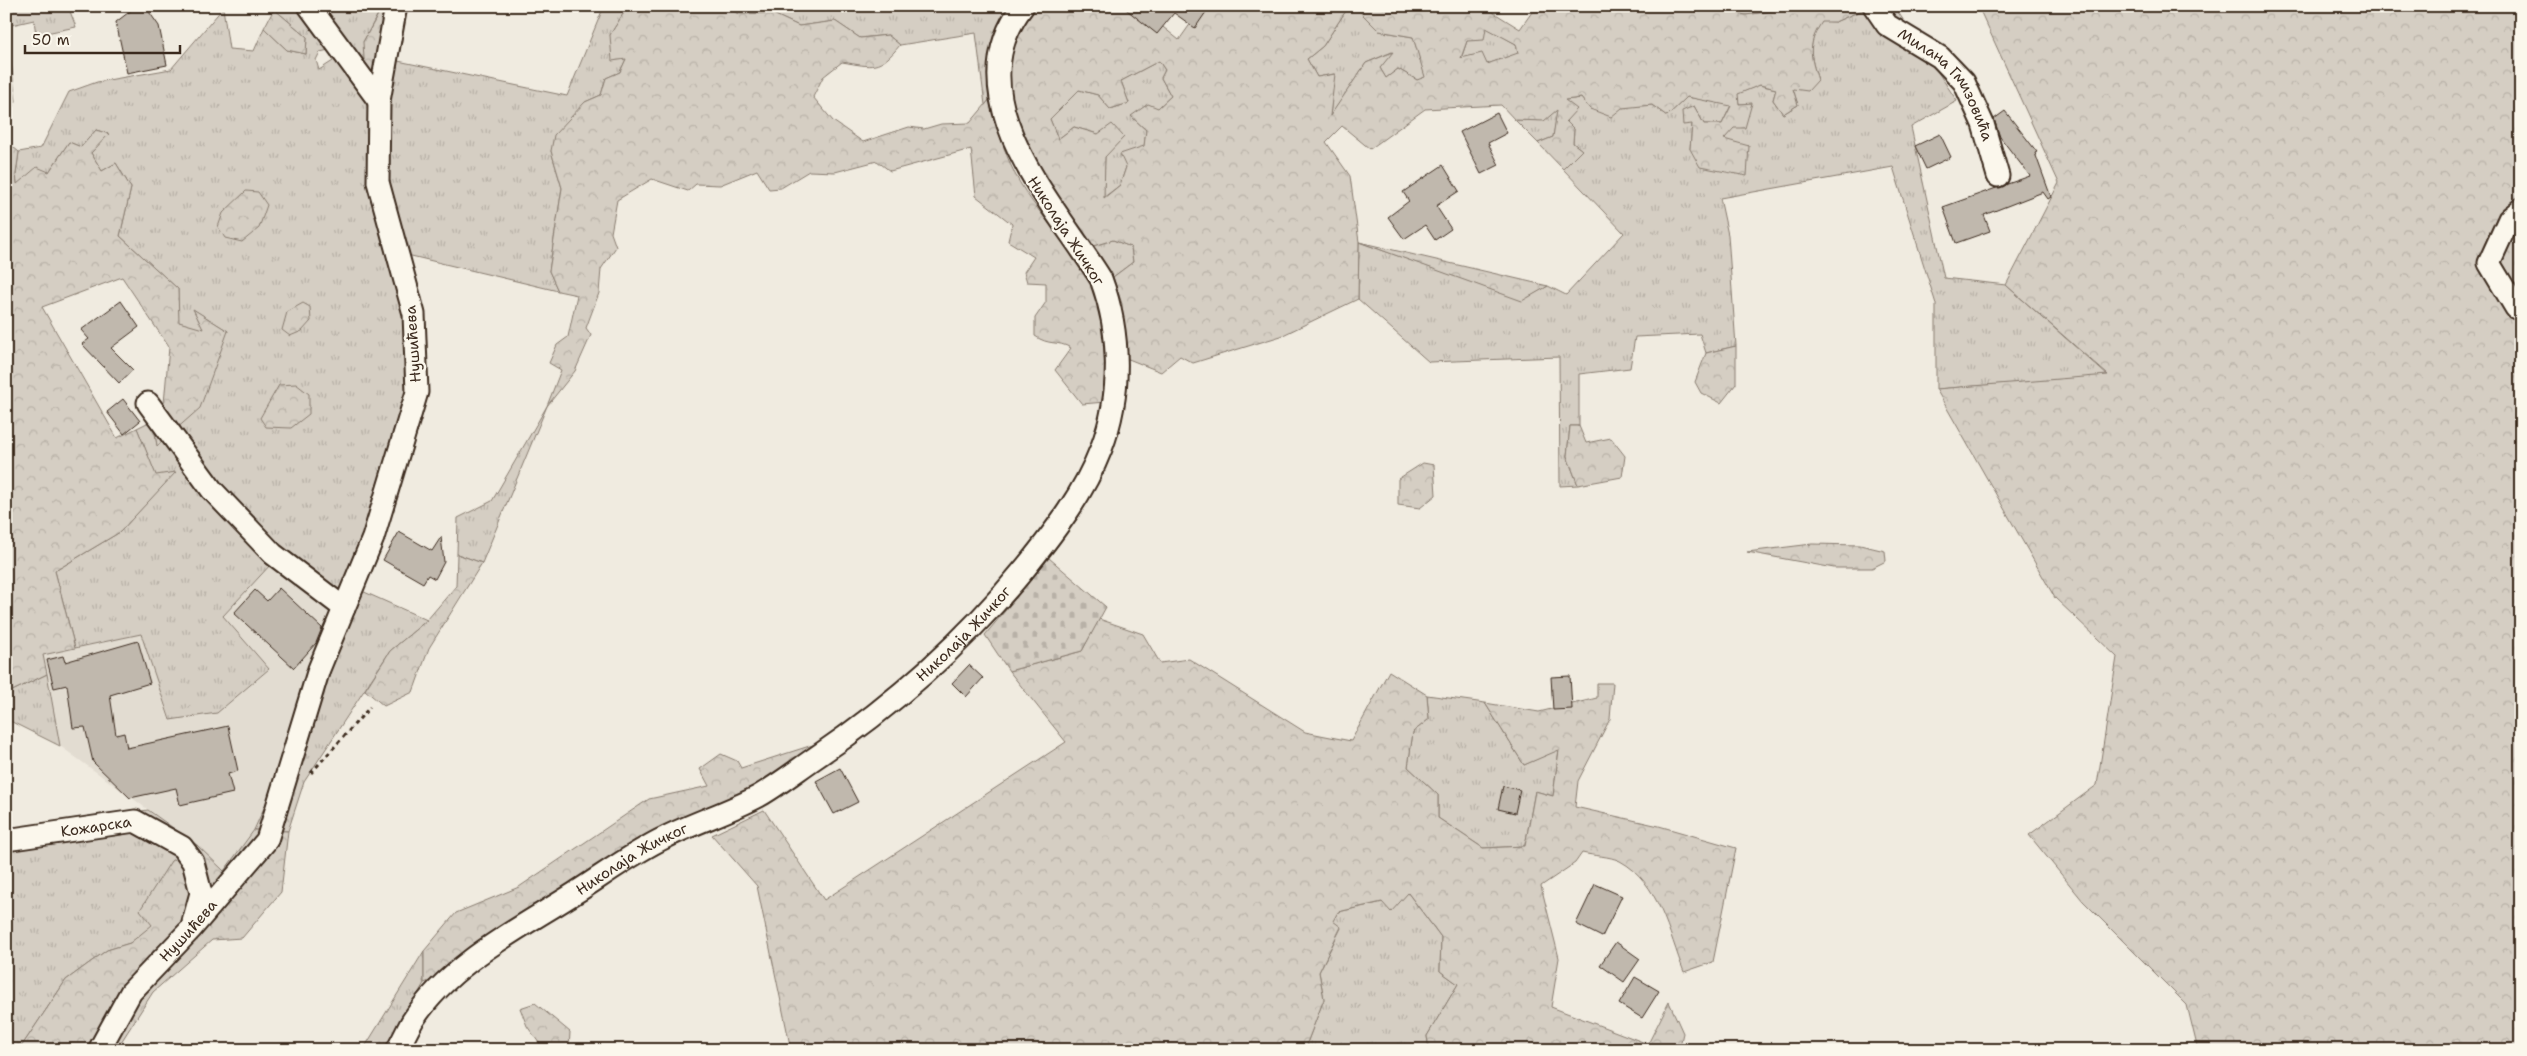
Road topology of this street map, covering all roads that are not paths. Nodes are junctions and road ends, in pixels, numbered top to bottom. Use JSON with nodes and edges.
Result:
{"nodes":[{"id":1,"x":309,"y":6,"type":"edge"},
{"id":2,"x":396,"y":6,"type":"edge"},
{"id":3,"x":1023,"y":6,"type":"edge"},
{"id":4,"x":1874,"y":6,"type":"edge"},
{"id":5,"x":379,"y":101,"type":"junction"},
{"id":6,"x":1998,"y":176,"type":"dead end"},
{"id":7,"x":2521,"y":209,"type":"edge"},
{"id":8,"x":2521,"y":310,"type":"edge"},
{"id":9,"x":148,"y":404,"type":"dead end"},
{"id":10,"x":344,"y":608,"type":"junction"},
{"id":11,"x":6,"y":840,"type":"edge"},
{"id":12,"x":191,"y":929,"type":"junction"},
{"id":13,"x":99,"y":1050,"type":"edge"},
{"id":14,"x":397,"y":1050,"type":"edge"}],
"edges":[{"from":1,"to":5,"type":"street"},
{"from":2,"to":5,"type":"street","name":"Нушићева"},
{"from":3,"to":14,"type":"street","name":"Николаја Жичког"},
{"from":4,"to":6,"type":"street","name":"Милана Гмизовића"},
{"from":5,"to":10,"type":"street","name":"Нушићева"},
{"from":7,"to":8,"type":"street"},
{"from":9,"to":10,"type":"street"},
{"from":10,"to":12,"type":"street","name":"Нушићева"},
{"from":11,"to":12,"type":"street","name":"Кожарска"},
{"from":12,"to":13,"type":"street","name":"Нушићева"}]}
